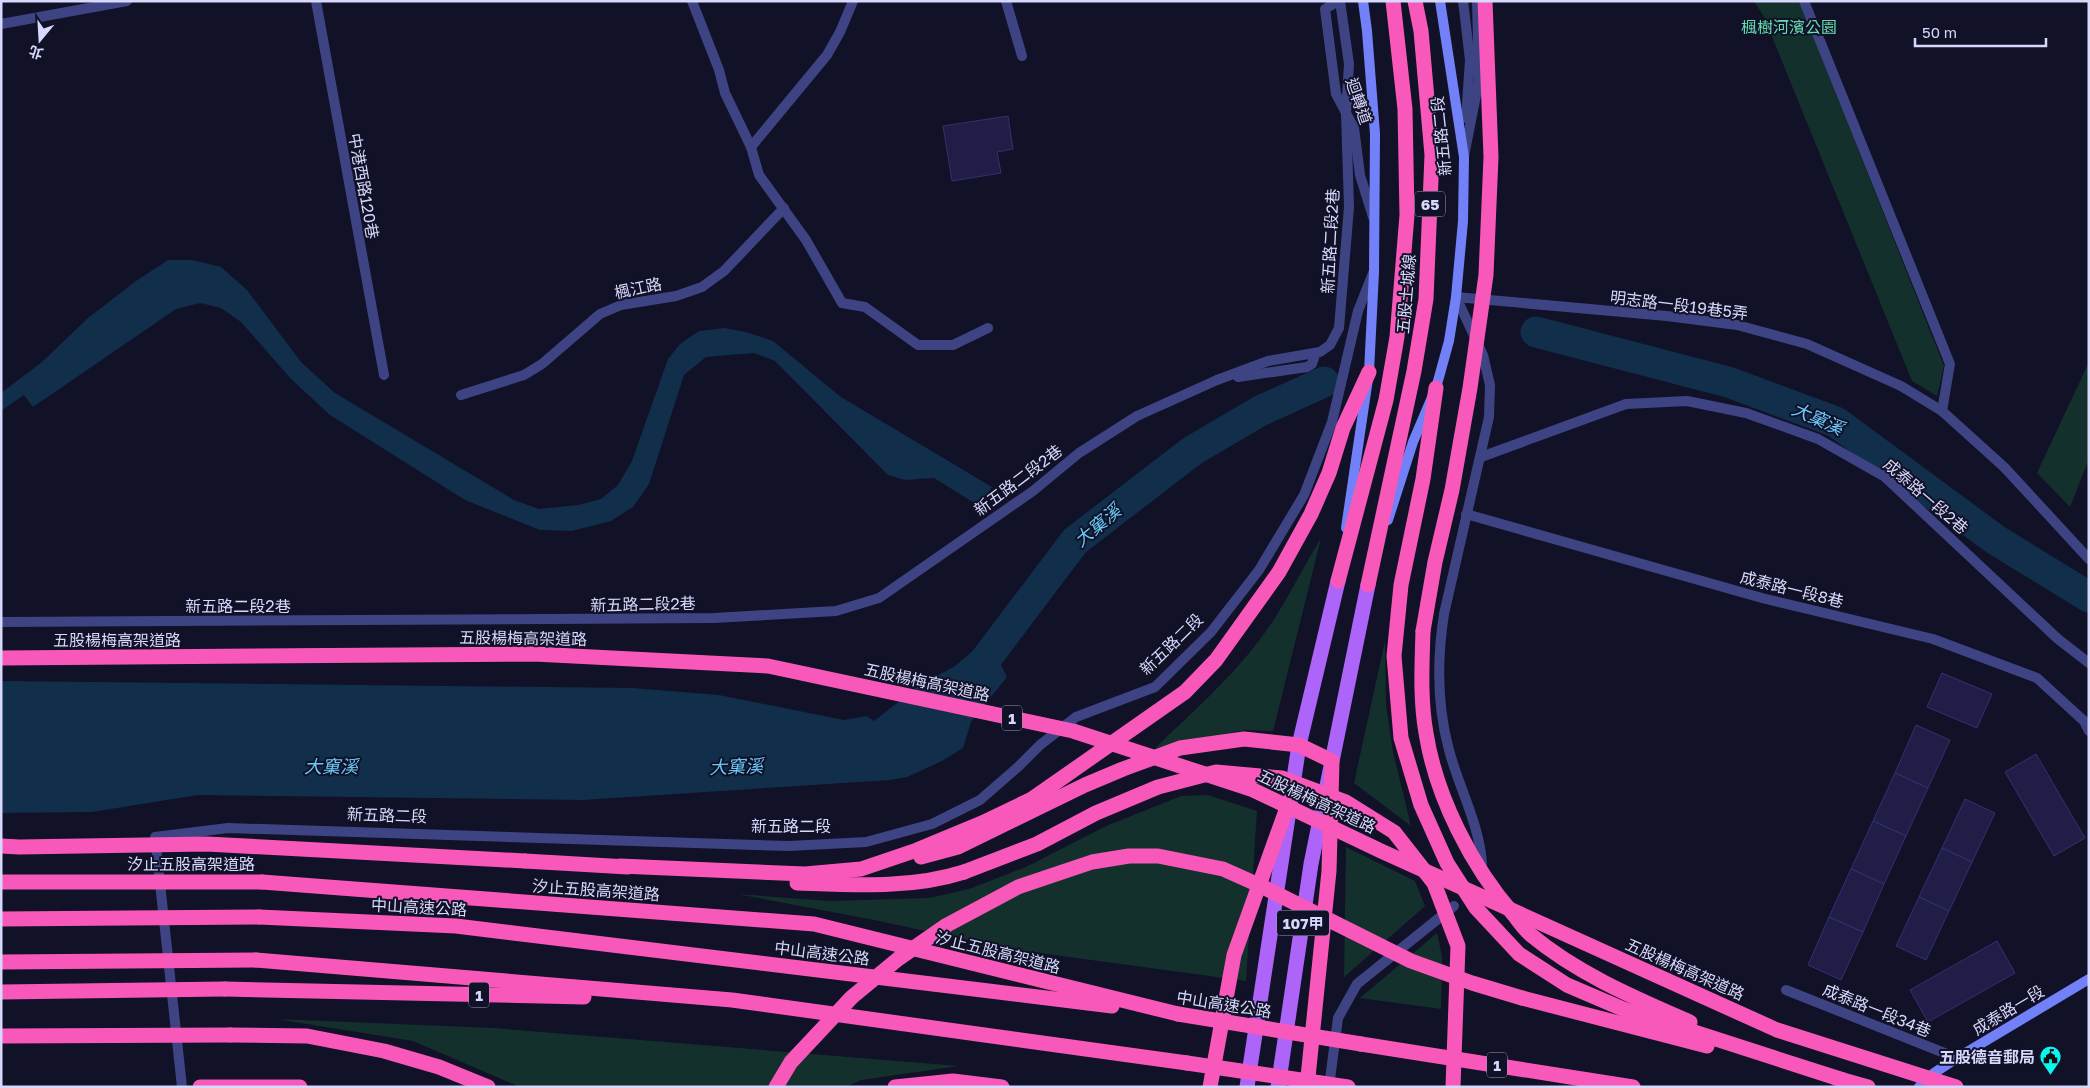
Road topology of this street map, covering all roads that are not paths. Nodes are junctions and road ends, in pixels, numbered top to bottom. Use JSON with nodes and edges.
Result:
{"nodes":[{"id":1,"x":127,"y":1,"type":"edge"},
{"id":2,"x":316,"y":1,"type":"edge"},
{"id":3,"x":692,"y":1,"type":"edge"},
{"id":4,"x":853,"y":1,"type":"edge"},
{"id":5,"x":1006,"y":1,"type":"edge"},
{"id":6,"x":1339,"y":1,"type":"edge"},
{"id":7,"x":1362,"y":1,"type":"edge"},
{"id":8,"x":1393,"y":1,"type":"edge"},
{"id":9,"x":1416,"y":1,"type":"edge"},
{"id":10,"x":1440,"y":1,"type":"edge"},
{"id":11,"x":1463,"y":1,"type":"edge"},
{"id":12,"x":1477,"y":1,"type":"edge"},
{"id":13,"x":1485,"y":1,"type":"edge"},
{"id":14,"x":1804,"y":1,"type":"edge"},
{"id":15,"x":1,"y":24,"type":"edge"},
{"id":16,"x":1022,"y":56,"type":"dead end"},
{"id":17,"x":1346,"y":114,"type":"junction"},
{"id":18,"x":752,"y":147,"type":"junction"},
{"id":19,"x":1464,"y":157,"type":"junction"},
{"id":20,"x":784,"y":208,"type":"junction"},
{"id":21,"x":1373,"y":217,"type":"junction"},
{"id":22,"x":1374,"y":272,"type":"junction"},
{"id":23,"x":1456,"y":297,"type":"junction"},
{"id":24,"x":988,"y":328,"type":"dead end"},
{"id":25,"x":1369,"y":372,"type":"junction"},
{"id":26,"x":384,"y":375,"type":"dead end"},
{"id":27,"x":1436,"y":388,"type":"junction"},
{"id":28,"x":461,"y":395,"type":"dead end"},
{"id":29,"x":1942,"y":412,"type":"junction"},
{"id":30,"x":1480,"y":457,"type":"junction"},
{"id":31,"x":1466,"y":514,"type":"junction"},
{"id":32,"x":2089,"y":559,"type":"edge"},
{"id":33,"x":1338,"y":581,"type":"junction"},
{"id":34,"x":1368,"y":585,"type":"junction"},
{"id":35,"x":1,"y":622,"type":"edge"},
{"id":36,"x":1,"y":658,"type":"edge"},
{"id":37,"x":2089,"y":663,"type":"edge"},
{"id":38,"x":2089,"y":731,"type":"edge"},
{"id":39,"x":1299,"y":745,"type":"junction"},
{"id":40,"x":1332,"y":761,"type":"junction"},
{"id":41,"x":1289,"y":802,"type":"junction"},
{"id":42,"x":1,"y":846,"type":"edge"},
{"id":43,"x":19,"y":848,"type":"junction"},
{"id":44,"x":1,"y":851,"type":"edge"},
{"id":45,"x":1482,"y":863,"type":"dead end"},
{"id":46,"x":620,"y":866,"type":"junction"},
{"id":47,"x":860,"y":869,"type":"junction"},
{"id":48,"x":1,"y":882,"type":"edge"},
{"id":49,"x":1454,"y":906,"type":"dead end"},
{"id":50,"x":1,"y":919,"type":"edge"},
{"id":51,"x":1,"y":962,"type":"edge"},
{"id":52,"x":2089,"y":979,"type":"edge"},
{"id":53,"x":1786,"y":990,"type":"dead end"},
{"id":54,"x":1,"y":992,"type":"edge"},
{"id":55,"x":732,"y":1000,"type":"junction"},
{"id":56,"x":1178,"y":1014,"type":"junction"},
{"id":57,"x":1,"y":1032,"type":"edge"},
{"id":58,"x":49,"y":1035,"type":"junction"},
{"id":59,"x":1,"y":1036,"type":"edge"},
{"id":60,"x":1957,"y":1058,"type":"junction"},
{"id":61,"x":1843,"y":1080,"type":"junction"},
{"id":62,"x":182,"y":1087,"type":"edge"},
{"id":63,"x":200,"y":1087,"type":"edge"},
{"id":64,"x":300,"y":1087,"type":"edge"},
{"id":65,"x":488,"y":1087,"type":"edge"},
{"id":66,"x":776,"y":1087,"type":"edge"},
{"id":67,"x":895,"y":1087,"type":"edge"},
{"id":68,"x":1002,"y":1087,"type":"edge"},
{"id":69,"x":1210,"y":1087,"type":"edge"},
{"id":70,"x":1247,"y":1087,"type":"edge"},
{"id":71,"x":1278,"y":1087,"type":"edge"},
{"id":72,"x":1307,"y":1087,"type":"edge"},
{"id":73,"x":1329,"y":1087,"type":"edge"},
{"id":74,"x":1348,"y":1087,"type":"edge"},
{"id":75,"x":1453,"y":1087,"type":"edge"},
{"id":76,"x":1633,"y":1087,"type":"edge"},
{"id":77,"x":1868,"y":1087,"type":"edge"},
{"id":78,"x":1919,"y":1087,"type":"edge"},
{"id":79,"x":1956,"y":1087,"type":"edge"}],
"edges":[{"from":1,"to":15,"type":"street"},
{"from":2,"to":26,"type":"street","name":"中港西路120巷"},
{"from":3,"to":18,"type":"street"},
{"from":4,"to":18,"type":"street"},
{"from":5,"to":16,"type":"street"},
{"from":6,"to":17,"type":"street"},
{"from":6,"to":17,"type":"street","name":"迴轉道"},
{"from":7,"to":21,"type":"main road","name":"新五路二段","number":"107甲"},
{"from":8,"to":33,"type":"highway","name":"五股土城線","number":"65"},
{"from":9,"to":34,"type":"highway","name":"五股土城線","number":"65"},
{"from":10,"to":19,"type":"main road","name":"新五路二段","number":"107甲"},
{"from":11,"to":19,"type":"street"},
{"from":12,"to":19,"type":"street"},
{"from":13,"to":61,"type":"highway","bridge":true},
{"from":14,"to":29,"type":"street"},
{"from":17,"to":21,"type":"street","name":"迴轉道"},
{"from":17,"to":35,"type":"street","name":"新五路二段2巷"},
{"from":18,"to":20,"type":"street"},
{"from":19,"to":23,"type":"main road","name":"新五路二段","number":"107甲"},
{"from":20,"to":24,"type":"street"},
{"from":20,"to":28,"type":"street","name":"楓江路"},
{"from":21,"to":22,"type":"main road","name":"新五路二段","number":"107甲"},
{"from":22,"to":25,"type":"main road","name":"新五路二段","number":"107甲"},
{"from":22,"to":62,"type":"street","name":"新五路二段"},
{"from":23,"to":27,"type":"main road","name":"新五路二段","number":"107甲"},
{"from":23,"to":29,"type":"street","name":"明志路一段19巷5弄"},
{"from":23,"to":30,"type":"street"},
{"from":25,"to":33,"type":"main road","name":"新五路二段","number":"107甲"},
{"from":25,"to":47,"type":"highway"},
{"from":27,"to":34,"type":"main road","name":"新五路二段","number":"107甲"},
{"from":27,"to":61,"type":"highway"},
{"from":29,"to":32,"type":"street","name":"明志路一段19巷5弄"},
{"from":30,"to":31,"type":"street"},
{"from":30,"to":37,"type":"street","name":"成泰路一段2巷"},
{"from":31,"to":38,"type":"street","name":"成泰路一段8巷"},
{"from":31,"to":45,"type":"street"},
{"from":33,"to":39,"type":"main road","name":"新五路二段","number":"107甲"},
{"from":34,"to":40,"type":"main road","name":"新五路二段","number":"107甲"},
{"from":36,"to":79,"type":"highway","name":"五股楊梅高架道路","number":"1","bridge":true},
{"from":39,"to":40,"type":"highway"},
{"from":39,"to":41,"type":"main road","name":"新五路二段","number":"107甲"},
{"from":39,"to":47,"type":"highway"},
{"from":40,"to":71,"type":"main road","name":"新五路二段","number":"107甲"},
{"from":40,"to":72,"type":"highway"},
{"from":41,"to":69,"type":"highway"},
{"from":41,"to":70,"type":"main road","name":"新五路二段","number":"107甲"},
{"from":42,"to":43,"type":"highway","bridge":true},
{"from":43,"to":44,"type":"highway","bridge":true},
{"from":43,"to":46,"type":"highway","bridge":true},
{"from":46,"to":47,"type":"highway"},
{"from":46,"to":75,"type":"highway","bridge":true},
{"from":48,"to":56,"type":"highway","name":"汐止五股高架道路","number":"1","bridge":true},
{"from":49,"to":73,"type":"street"},
{"from":50,"to":56,"type":"highway","name":"中山高速公路","number":"1","bridge":true},
{"from":51,"to":55,"type":"highway","number":"1","bridge":true},
{"from":52,"to":60,"type":"main road","name":"成泰路一段"},
{"from":53,"to":60,"type":"street","name":"成泰路一段34巷"},
{"from":54,"to":55,"type":"highway","number":"1","bridge":true},
{"from":55,"to":74,"type":"highway","number":"1","bridge":true},
{"from":56,"to":76,"type":"highway","name":"中山高速公路","number":"1","bridge":true},
{"from":57,"to":58,"type":"highway","bridge":true},
{"from":58,"to":59,"type":"highway","bridge":true},
{"from":58,"to":65,"type":"highway","bridge":true},
{"from":60,"to":78,"type":"main road","name":"成泰路一段"},
{"from":61,"to":66,"type":"highway","bridge":true},
{"from":61,"to":77,"type":"highway"},
{"from":63,"to":64,"type":"highway"},
{"from":67,"to":68,"type":"highway"}]}
